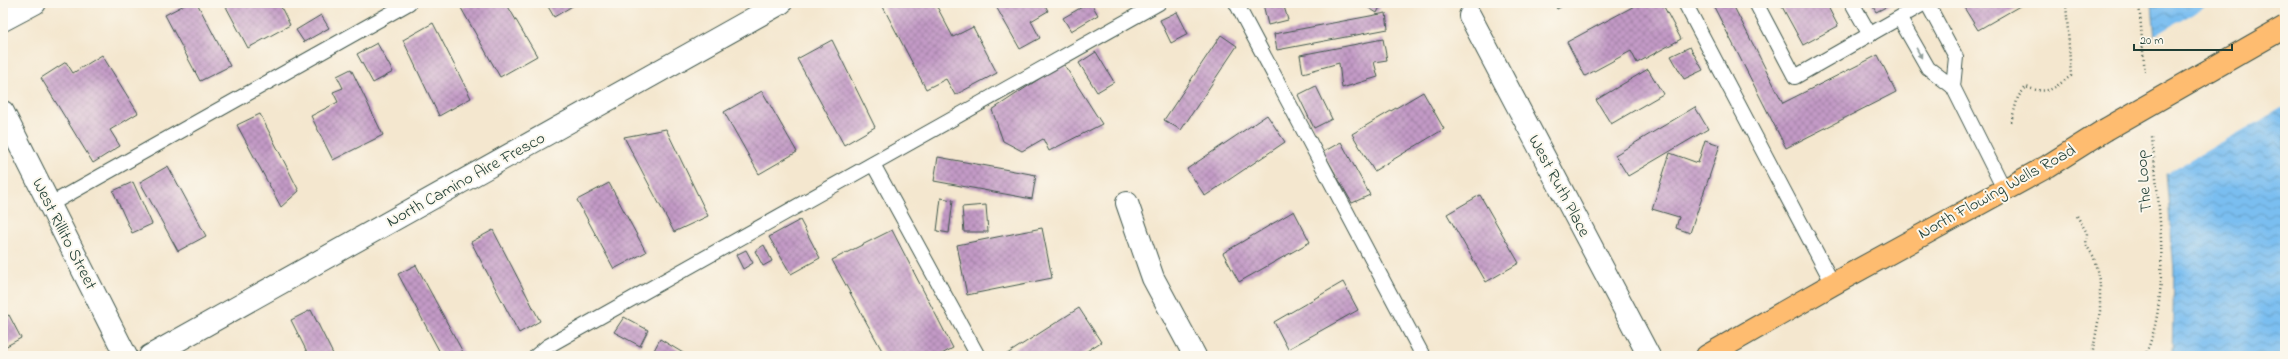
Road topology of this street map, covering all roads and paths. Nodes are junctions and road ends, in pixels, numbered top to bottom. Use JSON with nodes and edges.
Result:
{"nodes":[{"id":1,"x":35,"y":3,"type":"edge"},
{"id":2,"x":408,"y":3,"type":"edge"},
{"id":3,"x":782,"y":3,"type":"edge"},
{"id":4,"x":1159,"y":3,"type":"edge"},
{"id":5,"x":1236,"y":3,"type":"edge"},
{"id":6,"x":1685,"y":3,"type":"edge"},
{"id":7,"x":1756,"y":3,"type":"edge"},
{"id":8,"x":1852,"y":3,"type":"edge"},
{"id":9,"x":1926,"y":3,"type":"edge"},
{"id":10,"x":2066,"y":3,"type":"edge"},
{"id":11,"x":2139,"y":3,"type":"edge"},
{"id":12,"x":1470,"y":16,"type":"dead end"},
{"id":13,"x":1900,"y":19,"type":"junction"},
{"id":14,"x":3,"y":20,"type":"edge"},
{"id":15,"x":2285,"y":27,"type":"edge"},
{"id":16,"x":1870,"y":36,"type":"junction"},
{"id":17,"x":2145,"y":75,"type":"dead end"},
{"id":18,"x":1953,"y":87,"type":"junction"},
{"id":19,"x":3,"y":112,"type":"edge"},
{"id":20,"x":2011,"y":122,"type":"dead end"},
{"id":21,"x":2152,"y":136,"type":"dead end"},
{"id":22,"x":873,"y":164,"type":"junction"},
{"id":23,"x":2004,"y":189,"type":"junction"},
{"id":24,"x":1126,"y":203,"type":"dead end"},
{"id":25,"x":49,"y":205,"type":"junction"},
{"id":26,"x":2077,"y":216,"type":"dead end"},
{"id":27,"x":1833,"y":284,"type":"junction"},
{"id":28,"x":126,"y":356,"type":"edge"},
{"id":29,"x":150,"y":356,"type":"edge"},
{"id":30,"x":536,"y":356,"type":"edge"},
{"id":31,"x":978,"y":356,"type":"edge"},
{"id":32,"x":1195,"y":356,"type":"edge"},
{"id":33,"x":1423,"y":356,"type":"edge"},
{"id":34,"x":1649,"y":356,"type":"edge"},
{"id":35,"x":1707,"y":356,"type":"edge"},
{"id":36,"x":2092,"y":356,"type":"edge"},
{"id":37,"x":2145,"y":356,"type":"edge"}],
"edges":[{"from":1,"to":14,"type":"street"},
{"from":2,"to":25,"type":"lane"},
{"from":3,"to":29,"type":"street","name":"North Camino Aire Fresco"},
{"from":4,"to":22,"type":"lane"},
{"from":5,"to":33,"type":"lane"},
{"from":6,"to":27,"type":"lane"},
{"from":7,"to":16,"type":"lane"},
{"from":8,"to":16,"type":"lane"},
{"from":9,"to":13,"type":"lane"},
{"from":9,"to":18,"type":"lane"},
{"from":10,"to":20,"type":"path"},
{"from":11,"to":17,"type":"path"},
{"from":12,"to":34,"type":"street","name":"West Ruth Place"},
{"from":13,"to":16,"type":"lane"},
{"from":13,"to":18,"type":"lane","one_way":true},
{"from":15,"to":23,"type":"main road","name":"North Flowing Wells Road","bridge":true},
{"from":18,"to":23,"type":"lane"},
{"from":19,"to":25,"type":"street","name":"West Rillito Street"},
{"from":21,"to":37,"type":"path","name":"The Loop"},
{"from":22,"to":30,"type":"lane"},
{"from":22,"to":31,"type":"lane"},
{"from":23,"to":27,"type":"main road","name":"North Flowing Wells Road"},
{"from":24,"to":32,"type":"street"},
{"from":25,"to":28,"type":"street","name":"West Rillito Street"},
{"from":26,"to":36,"type":"path"},
{"from":27,"to":35,"type":"main road","name":"North Flowing Wells Road"}]}
